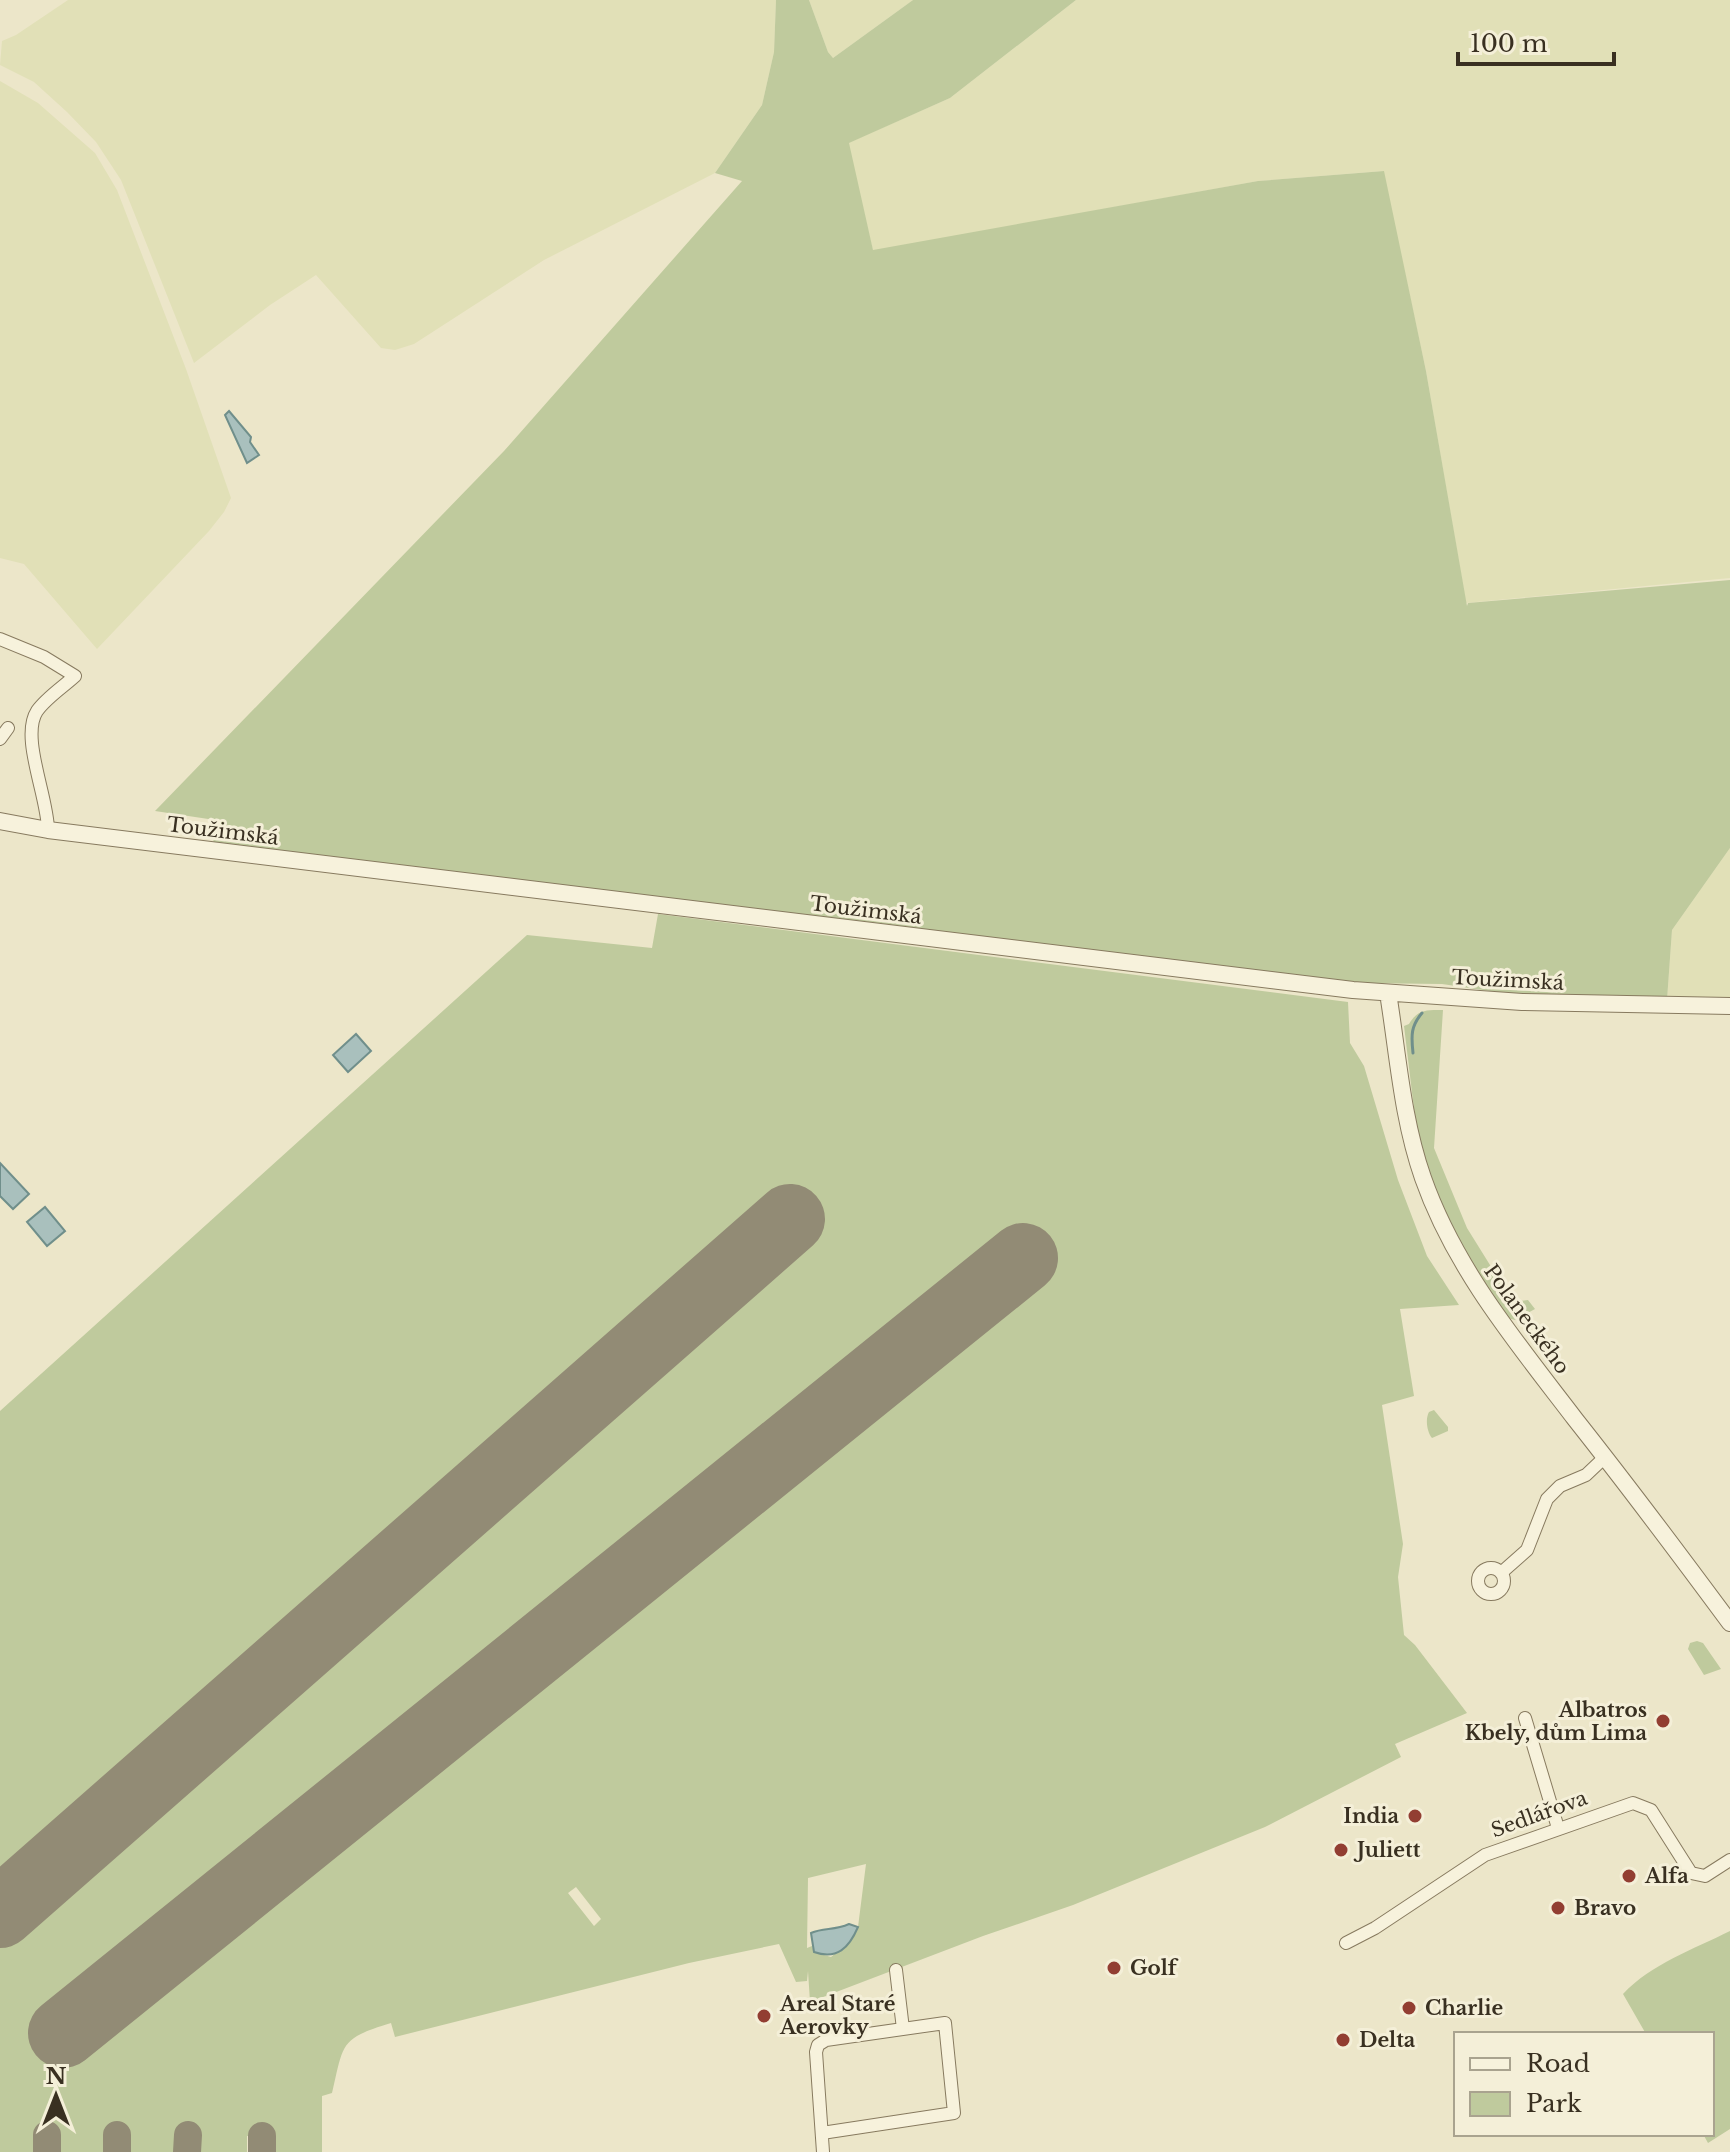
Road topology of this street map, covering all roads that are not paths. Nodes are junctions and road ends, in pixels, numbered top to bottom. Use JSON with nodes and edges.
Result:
{"nodes":[{"id":1,"x":0,"y":639,"type":"edge"},
{"id":2,"x":8,"y":728,"type":"dead end"},
{"id":3,"x":0,"y":739,"type":"edge"},
{"id":4,"x":0,"y":821,"type":"edge"},
{"id":5,"x":48,"y":830,"type":"junction"},
{"id":6,"x":1388,"y":993,"type":"junction"},
{"id":7,"x":1730,"y":1006,"type":"edge"},
{"id":8,"x":1605,"y":1457,"type":"junction"},
{"id":9,"x":1501,"y":1573,"type":"dead end"},
{"id":10,"x":1730,"y":1623,"type":"edge"},
{"id":11,"x":1525,"y":1718,"type":"dead end"},
{"id":12,"x":1558,"y":1828,"type":"junction"},
{"id":13,"x":1730,"y":1860,"type":"edge"},
{"id":14,"x":1346,"y":1943,"type":"dead end"},
{"id":15,"x":896,"y":1970,"type":"dead end"},
{"id":16,"x":903,"y":2029,"type":"junction"},
{"id":17,"x":822,"y":2133,"type":"junction"},
{"id":18,"x":823,"y":2152,"type":"edge"}],
"edges":[{"from":1,"to":5,"type":"street"},
{"from":2,"to":3,"type":"street"},
{"from":4,"to":5,"type":"street","name":"Toužimská"},
{"from":5,"to":6,"type":"street","name":"Toužimská"},
{"from":6,"to":7,"type":"street","name":"Toužimská"},
{"from":6,"to":8,"type":"street","name":"Polaneckého"},
{"from":8,"to":9,"type":"street"},
{"from":8,"to":10,"type":"street","name":"Polaneckého"},
{"from":11,"to":12,"type":"street"},
{"from":12,"to":13,"type":"street","name":"Sedlářova"},
{"from":12,"to":14,"type":"street","name":"Sedlářova"},
{"from":15,"to":16,"type":"street"},
{"from":16,"to":17,"type":"street"},
{"from":16,"to":17,"type":"street"},
{"from":17,"to":18,"type":"street"}]}
